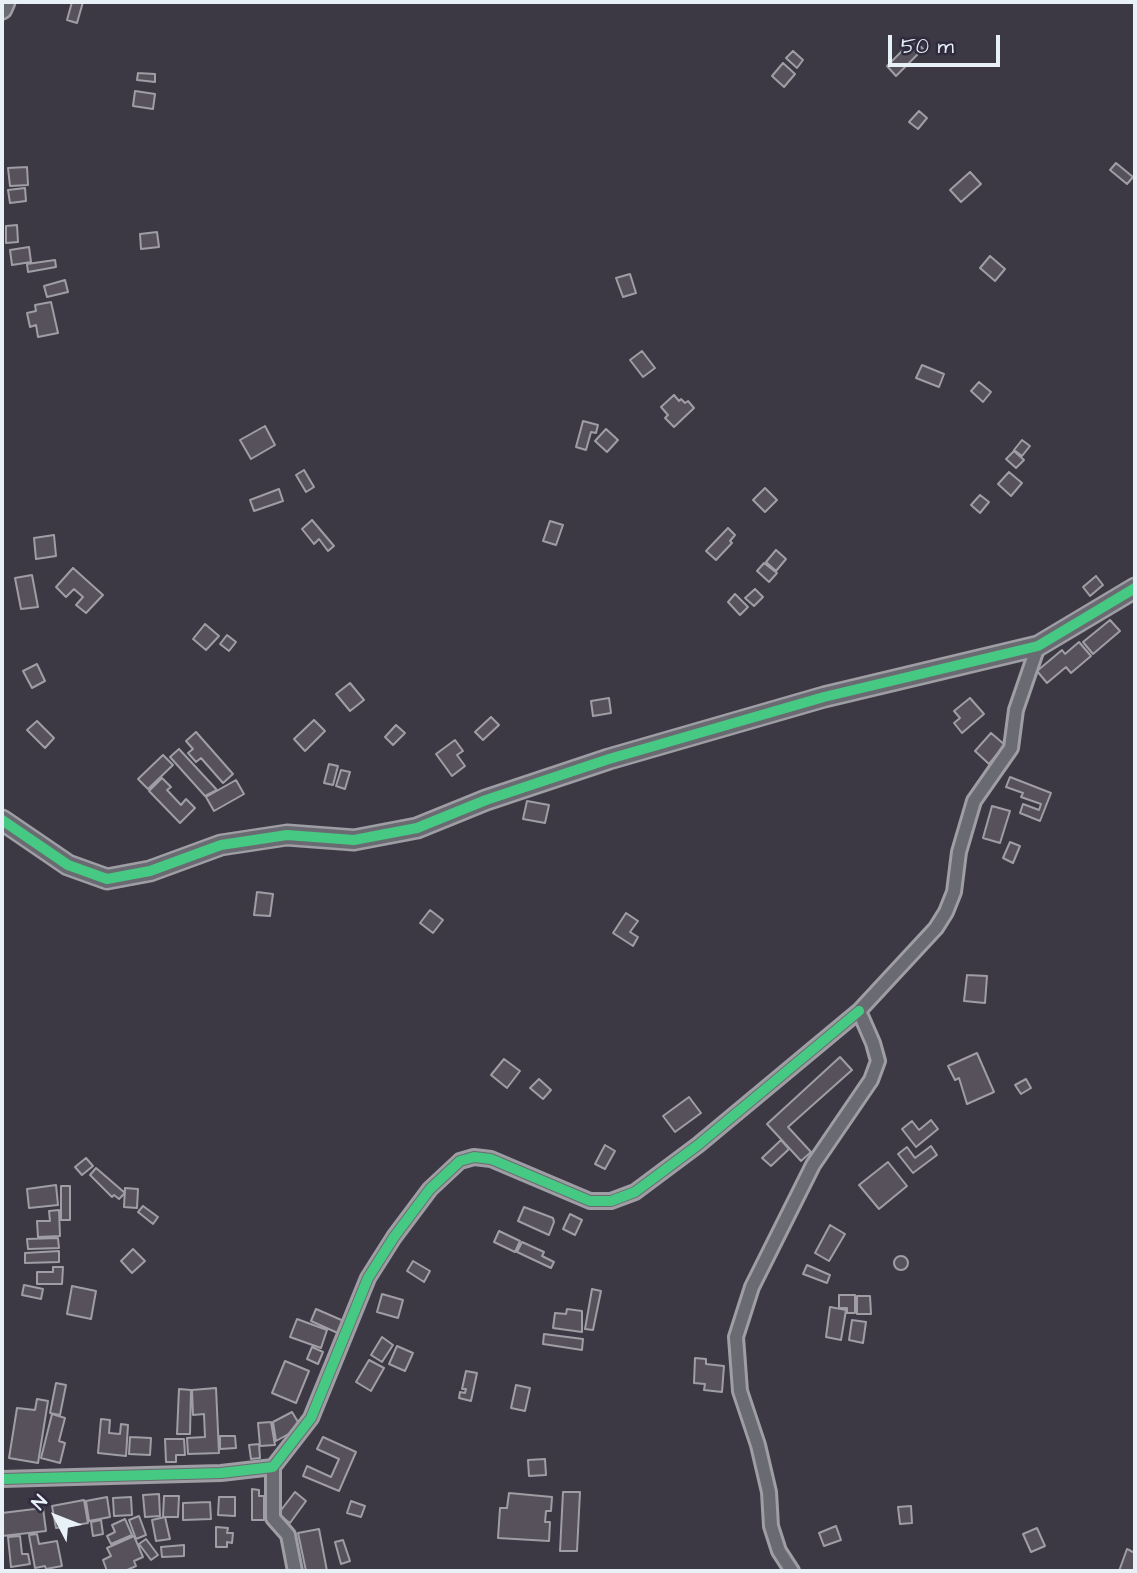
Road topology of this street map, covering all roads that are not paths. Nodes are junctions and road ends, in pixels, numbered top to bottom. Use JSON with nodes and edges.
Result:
{"nodes":[{"id":1,"x":5,"y":2,"type":"edge"},
{"id":2,"x":2,"y":9,"type":"edge"},
{"id":3,"x":1135,"y":588,"type":"edge"},
{"id":4,"x":1038,"y":646,"type":"junction"},
{"id":5,"x":2,"y":820,"type":"edge"},
{"id":6,"x":859,"y":1010,"type":"junction"},
{"id":7,"x":273,"y":1467,"type":"junction"},
{"id":8,"x":2,"y":1479,"type":"edge"},
{"id":9,"x":295,"y":1571,"type":"edge"},
{"id":10,"x":792,"y":1571,"type":"edge"}],
"edges":[{"from":1,"to":2,"type":"street"},
{"from":3,"to":4,"type":"street"},
{"from":4,"to":5,"type":"street"},
{"from":4,"to":6,"type":"street"},
{"from":6,"to":7,"type":"street"},
{"from":6,"to":10,"type":"street"},
{"from":7,"to":8,"type":"street"},
{"from":7,"to":9,"type":"street"}]}
